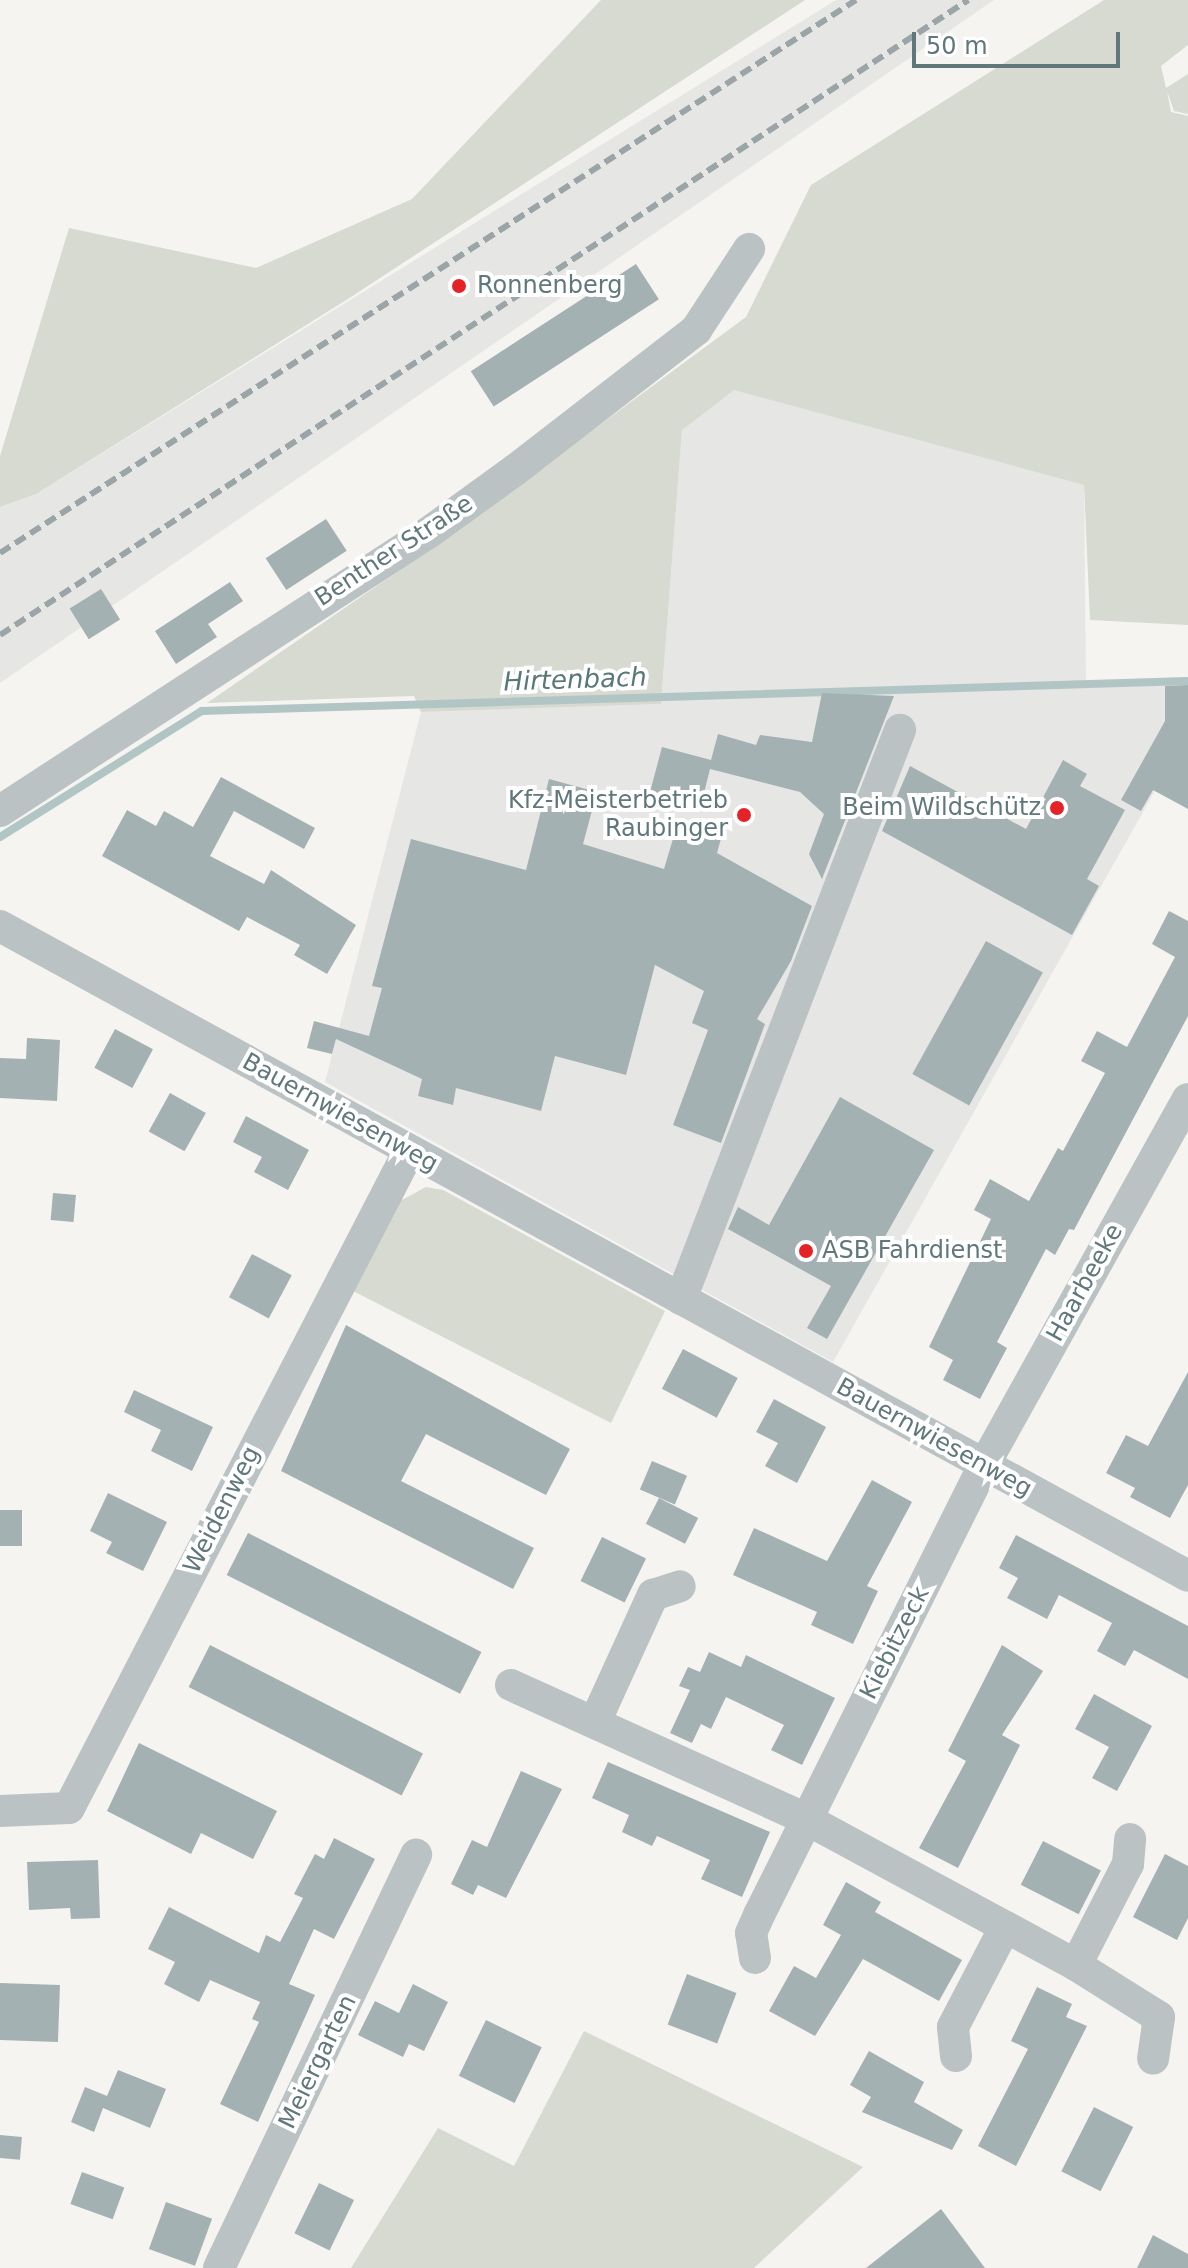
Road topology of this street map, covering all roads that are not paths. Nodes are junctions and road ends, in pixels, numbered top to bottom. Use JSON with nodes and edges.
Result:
{"nodes":[{"id":1,"x":749,"y":249,"type":"dead end"},
{"id":2,"x":900,"y":730,"type":"dead end"},
{"id":3,"x":0,"y":811,"type":"edge"},
{"id":4,"x":0,"y":926,"type":"edge"},
{"id":5,"x":1188,"y":1099,"type":"edge"},
{"id":6,"x":409,"y":1151,"type":"junction"},
{"id":7,"x":681,"y":1299,"type":"junction"},
{"id":8,"x":983,"y":1467,"type":"junction"},
{"id":9,"x":1187,"y":1574,"type":"edge"},
{"id":10,"x":680,"y":1586,"type":"dead end"},
{"id":11,"x":511,"y":1685,"type":"dead end"},
{"id":12,"x":595,"y":1722,"type":"junction"},
{"id":13,"x":0,"y":1811,"type":"edge"},
{"id":14,"x":806,"y":1819,"type":"junction"},
{"id":15,"x":1130,"y":1839,"type":"dead end"},
{"id":16,"x":416,"y":1855,"type":"dead end"},
{"id":17,"x":1005,"y":1927,"type":"junction"},
{"id":18,"x":755,"y":1958,"type":"dead end"},
{"id":19,"x":1076,"y":1965,"type":"junction"},
{"id":20,"x":956,"y":2056,"type":"dead end"},
{"id":21,"x":1153,"y":2059,"type":"dead end"},
{"id":22,"x":219,"y":2268,"type":"edge"}],
"edges":[{"from":1,"to":3,"type":"street","name":"Benther Straße"},
{"from":2,"to":7,"type":"street"},
{"from":4,"to":6,"type":"street","name":"Bauernwiesenweg"},
{"from":5,"to":8,"type":"street","name":"Haarbeeke"},
{"from":6,"to":7,"type":"street","name":"Bauernwiesenweg"},
{"from":6,"to":13,"type":"street","name":"Weidenweg"},
{"from":7,"to":8,"type":"street","name":"Bauernwiesenweg"},
{"from":8,"to":9,"type":"street","name":"Bauernwiesenweg"},
{"from":8,"to":14,"type":"street","name":"Kiebitzeck"},
{"from":10,"to":12,"type":"street"},
{"from":11,"to":12,"type":"street"},
{"from":12,"to":14,"type":"street"},
{"from":14,"to":17,"type":"street"},
{"from":14,"to":18,"type":"street","name":"Kiebitzeck"},
{"from":15,"to":19,"type":"street"},
{"from":16,"to":22,"type":"street","name":"Meiergarten"},
{"from":17,"to":19,"type":"street"},
{"from":17,"to":20,"type":"street"},
{"from":19,"to":21,"type":"street"}]}
